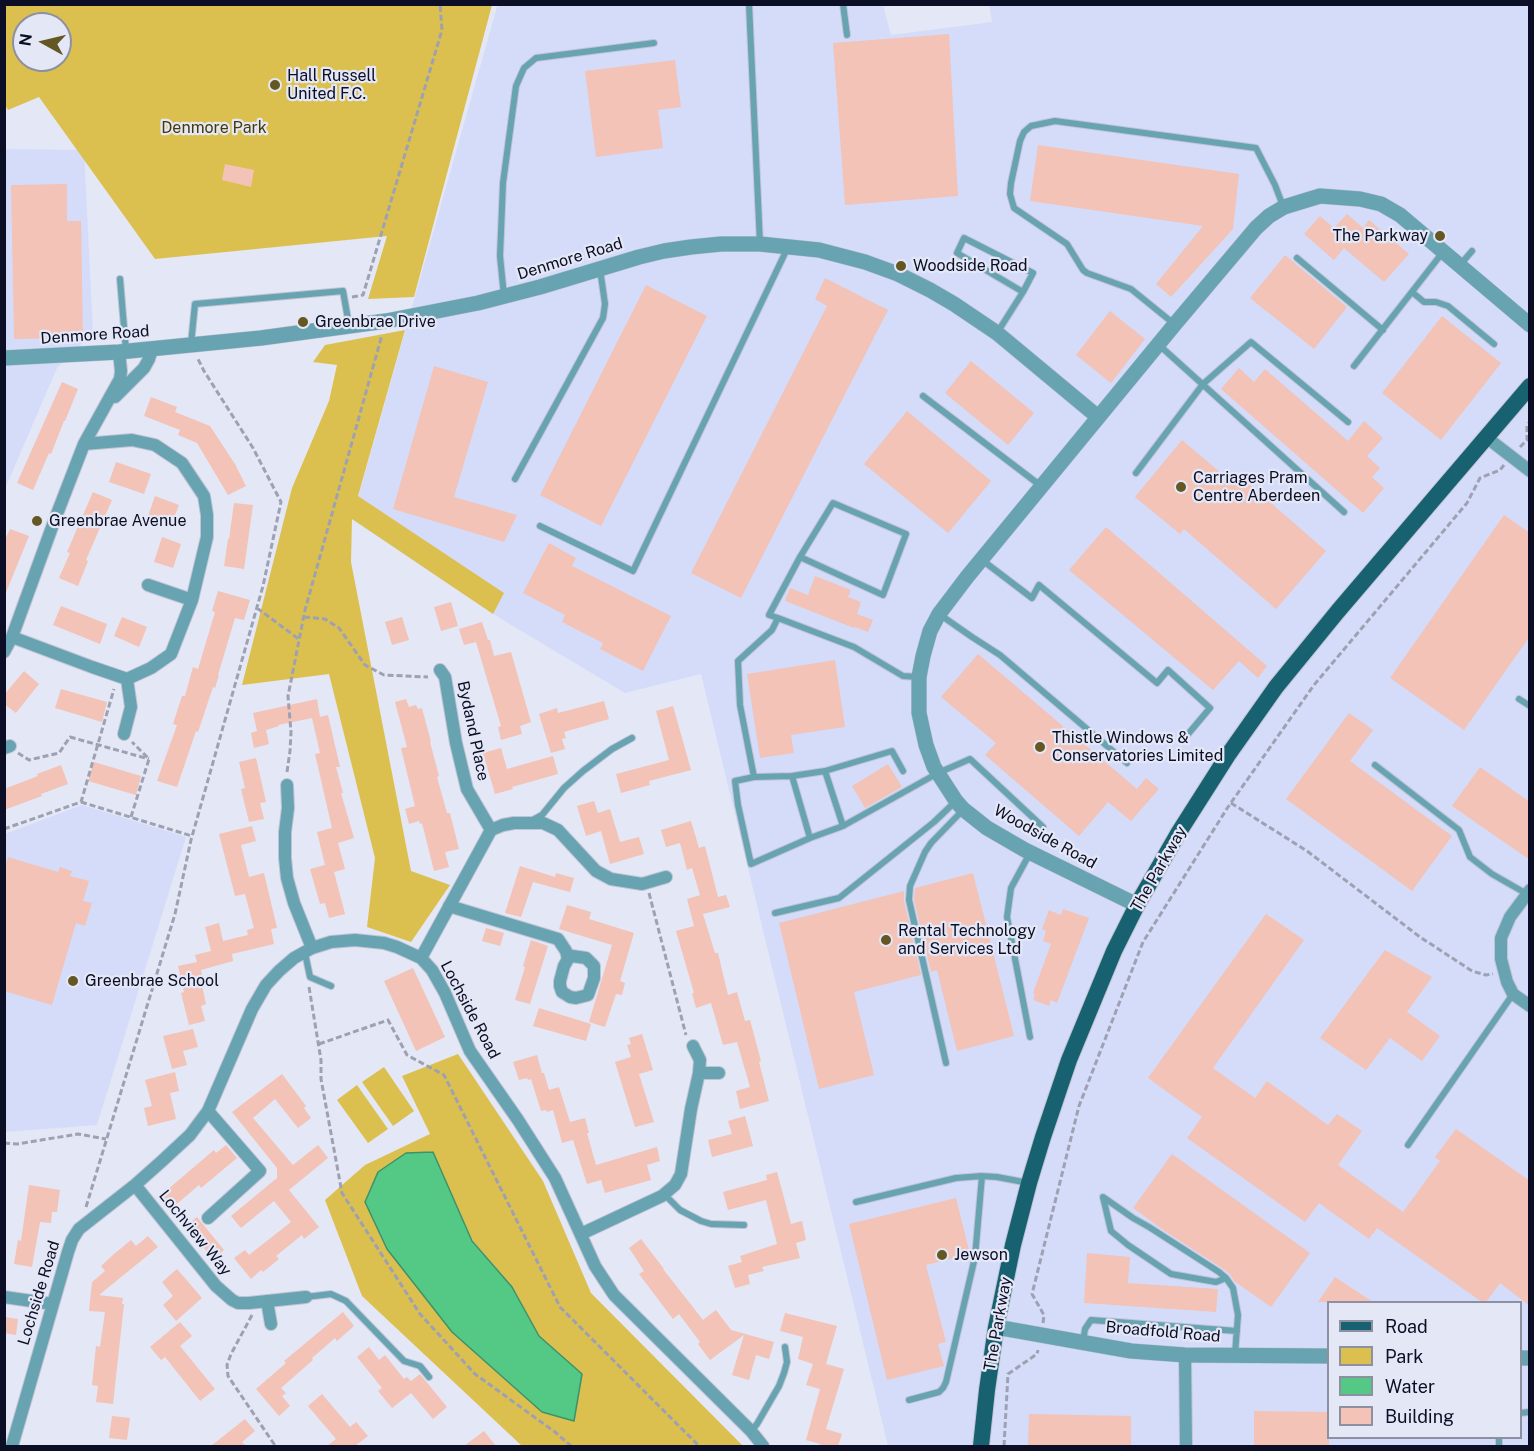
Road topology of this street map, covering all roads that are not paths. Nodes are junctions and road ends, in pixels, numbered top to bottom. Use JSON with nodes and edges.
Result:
{"nodes":[{"id":1,"x":749,"y":4,"type":"edge"},
{"id":2,"x":843,"y":4,"type":"edge"},
{"id":3,"x":847,"y":35,"type":"dead end"},
{"id":4,"x":654,"y":43,"type":"dead end"},
{"id":5,"x":1284,"y":207,"type":"junction"},
{"id":6,"x":760,"y":244,"type":"junction"},
{"id":7,"x":788,"y":246,"type":"junction"},
{"id":8,"x":1472,"y":251,"type":"dead end"},
{"id":9,"x":1443,"y":252,"type":"junction"},
{"id":10,"x":1297,"y":258,"type":"dead end"},
{"id":11,"x":1460,"y":266,"type":"junction"},
{"id":12,"x":600,"y":269,"type":"junction"},
{"id":13,"x":120,"y":279,"type":"dead end"},
{"id":14,"x":1023,"y":292,"type":"junction"},
{"id":15,"x":1412,"y":292,"type":"junction"},
{"id":16,"x":504,"y":297,"type":"junction"},
{"id":17,"x":1175,"y":324,"type":"junction"},
{"id":18,"x":1530,"y":325,"type":"edge"},
{"id":19,"x":349,"y":327,"type":"junction"},
{"id":20,"x":1383,"y":330,"type":"junction"},
{"id":21,"x":997,"y":333,"type":"junction"},
{"id":22,"x":1159,"y":344,"type":"junction"},
{"id":23,"x":1494,"y":344,"type":"dead end"},
{"id":24,"x":191,"y":345,"type":"junction"},
{"id":25,"x":152,"y":349,"type":"junction"},
{"id":26,"x":123,"y":352,"type":"junction"},
{"id":27,"x":4,"y":358,"type":"edge"},
{"id":28,"x":1354,"y":366,"type":"dead end"},
{"id":29,"x":1203,"y":384,"type":"junction"},
{"id":30,"x":1530,"y":387,"type":"edge"},
{"id":31,"x":922,"y":396,"type":"dead end"},
{"id":32,"x":106,"y":406,"type":"junction"},
{"id":33,"x":1098,"y":417,"type":"junction"},
{"id":34,"x":1348,"y":422,"type":"dead end"},
{"id":35,"x":1486,"y":437,"type":"junction"},
{"id":36,"x":84,"y":444,"type":"junction"},
{"id":37,"x":1530,"y":471,"type":"edge"},
{"id":38,"x":1136,"y":473,"type":"dead end"},
{"id":39,"x":515,"y":479,"type":"dead end"},
{"id":40,"x":1041,"y":486,"type":"junction"},
{"id":41,"x":1344,"y":512,"type":"dead end"},
{"id":42,"x":540,"y":526,"type":"dead end"},
{"id":43,"x":800,"y":557,"type":"junction"},
{"id":44,"x":982,"y":560,"type":"junction"},
{"id":45,"x":148,"y":585,"type":"dead end"},
{"id":46,"x":192,"y":600,"type":"junction"},
{"id":47,"x":939,"y":614,"type":"junction"},
{"id":48,"x":778,"y":618,"type":"junction"},
{"id":49,"x":12,"y":637,"type":"junction"},
{"id":50,"x":4,"y":652,"type":"edge"},
{"id":51,"x":440,"y":670,"type":"road end"},
{"id":52,"x":919,"y":677,"type":"junction"},
{"id":53,"x":122,"y":678,"type":"junction"},
{"id":54,"x":1519,"y":699,"type":"dead end"},
{"id":55,"x":1530,"y":706,"type":"edge"},
{"id":56,"x":124,"y":734,"type":"road end"},
{"id":57,"x":632,"y":738,"type":"dead end"},
{"id":58,"x":1183,"y":740,"type":"dead end"},
{"id":59,"x":1127,"y":763,"type":"dead end"},
{"id":60,"x":1376,"y":765,"type":"dead end"},
{"id":61,"x":825,"y":771,"type":"junction"},
{"id":62,"x":903,"y":771,"type":"dead end"},
{"id":63,"x":938,"y":773,"type":"junction"},
{"id":64,"x":792,"y":776,"type":"junction"},
{"id":65,"x":754,"y":777,"type":"junction"},
{"id":66,"x":287,"y":785,"type":"road end"},
{"id":67,"x":960,"y":805,"type":"junction"},
{"id":68,"x":528,"y":822,"type":"junction"},
{"id":69,"x":843,"y":826,"type":"junction"},
{"id":70,"x":1043,"y":827,"type":"dead end"},
{"id":71,"x":491,"y":830,"type":"junction"},
{"id":72,"x":810,"y":838,"type":"junction"},
{"id":73,"x":1030,"y":853,"type":"junction"},
{"id":74,"x":666,"y":878,"type":"dead end"},
{"id":75,"x":1528,"y":892,"type":"edge"},
{"id":76,"x":1137,"y":905,"type":"junction"},
{"id":77,"x":449,"y":906,"type":"junction"},
{"id":78,"x":775,"y":913,"type":"dead end"},
{"id":79,"x":308,"y":950,"type":"junction"},
{"id":80,"x":421,"y":958,"type":"junction"},
{"id":81,"x":568,"y":959,"type":"dead end"},
{"id":82,"x":331,"y":986,"type":"dead end"},
{"id":83,"x":1513,"y":994,"type":"junction"},
{"id":84,"x":1530,"y":1006,"type":"edge"},
{"id":85,"x":1030,"y":1037,"type":"dead end"},
{"id":86,"x":693,"y":1046,"type":"road end"},
{"id":87,"x":946,"y":1063,"type":"dead end"},
{"id":88,"x":699,"y":1073,"type":"junction"},
{"id":89,"x":719,"y":1073,"type":"dead end"},
{"id":90,"x":208,"y":1111,"type":"junction"},
{"id":91,"x":1408,"y":1145,"type":"dead end"},
{"id":92,"x":982,"y":1176,"type":"junction"},
{"id":93,"x":1029,"y":1183,"type":"junction"},
{"id":94,"x":135,"y":1185,"type":"junction"},
{"id":95,"x":664,"y":1194,"type":"junction"},
{"id":96,"x":856,"y":1202,"type":"dead end"},
{"id":97,"x":208,"y":1218,"type":"dead end"},
{"id":98,"x":744,"y":1225,"type":"dead end"},
{"id":99,"x":581,"y":1234,"type":"junction"},
{"id":100,"x":1226,"y":1278,"type":"junction"},
{"id":101,"x":4,"y":1297,"type":"edge"},
{"id":102,"x":306,"y":1297,"type":"joint"},
{"id":103,"x":267,"y":1301,"type":"junction"},
{"id":104,"x":52,"y":1304,"type":"junction"},
{"id":105,"x":271,"y":1324,"type":"dead end"},
{"id":106,"x":996,"y":1327,"type":"junction"},
{"id":107,"x":1237,"y":1332,"type":"junction"},
{"id":108,"x":1083,"y":1342,"type":"junction"},
{"id":109,"x":785,"y":1347,"type":"dead end"},
{"id":110,"x":1185,"y":1355,"type":"junction"},
{"id":111,"x":1235,"y":1355,"type":"junction"},
{"id":112,"x":1327,"y":1356,"type":"edge"},
{"id":113,"x":429,"y":1377,"type":"dead end"},
{"id":114,"x":909,"y":1400,"type":"dead end"},
{"id":115,"x":751,"y":1431,"type":"junction"},
{"id":116,"x":12,"y":1446,"type":"edge"},
{"id":117,"x":763,"y":1446,"type":"edge"},
{"id":118,"x":981,"y":1446,"type":"edge"},
{"id":119,"x":1186,"y":1446,"type":"edge"}],
"edges":[{"from":1,"to":6,"type":"lane"},
{"from":2,"to":3,"type":"lane"},
{"from":4,"to":16,"type":"lane"},
{"from":5,"to":9,"type":"street","name":"Woodside Road"},
{"from":5,"to":17,"type":"street","name":"Woodside Road"},
{"from":5,"to":17,"type":"lane"},
{"from":6,"to":7,"type":"street","name":"Denmore Road"},
{"from":6,"to":12,"type":"street","name":"Denmore Road"},
{"from":7,"to":21,"type":"street","name":"Denmore Road"},
{"from":7,"to":42,"type":"lane"},
{"from":8,"to":11,"type":"lane"},
{"from":9,"to":11,"type":"street","name":"Woodside Road"},
{"from":9,"to":15,"type":"lane"},
{"from":10,"to":20,"type":"lane"},
{"from":11,"to":18,"type":"street","name":"Woodside Road"},
{"from":12,"to":16,"type":"street","name":"Denmore Road"},
{"from":12,"to":39,"type":"lane"},
{"from":13,"to":26,"type":"lane"},
{"from":14,"to":14,"type":"lane"},
{"from":14,"to":21,"type":"lane"},
{"from":15,"to":20,"type":"lane"},
{"from":15,"to":23,"type":"lane"},
{"from":16,"to":19,"type":"street","name":"Denmore Road"},
{"from":17,"to":22,"type":"street","name":"Woodside Road"},
{"from":19,"to":24,"type":"street","name":"Denmore Road"},
{"from":19,"to":24,"type":"lane"},
{"from":20,"to":28,"type":"lane"},
{"from":21,"to":33,"type":"street","name":"Denmore Road"},
{"from":22,"to":29,"type":"lane"},
{"from":22,"to":33,"type":"street","name":"Woodside Road"},
{"from":24,"to":25,"type":"street","name":"Denmore Road"},
{"from":25,"to":26,"type":"street","name":"Denmore Road"},
{"from":25,"to":32,"type":"street"},
{"from":26,"to":27,"type":"street","name":"Denmore Road"},
{"from":26,"to":32,"type":"street"},
{"from":29,"to":34,"type":"lane"},
{"from":29,"to":38,"type":"lane"},
{"from":29,"to":41,"type":"lane"},
{"from":30,"to":35,"type":"main road","name":"The Parkway"},
{"from":31,"to":40,"type":"lane"},
{"from":32,"to":36,"type":"street"},
{"from":33,"to":40,"type":"street","name":"Woodside Road"},
{"from":35,"to":37,"type":"street"},
{"from":35,"to":76,"type":"main road","name":"The Parkway"},
{"from":36,"to":46,"type":"street"},
{"from":36,"to":49,"type":"street"},
{"from":40,"to":44,"type":"street","name":"Woodside Road"},
{"from":43,"to":43,"type":"lane"},
{"from":43,"to":48,"type":"lane"},
{"from":44,"to":47,"type":"street","name":"Woodside Road"},
{"from":44,"to":58,"type":"lane"},
{"from":45,"to":46,"type":"street"},
{"from":46,"to":53,"type":"street"},
{"from":47,"to":52,"type":"street","name":"Woodside Road"},
{"from":47,"to":59,"type":"lane"},
{"from":48,"to":52,"type":"lane"},
{"from":48,"to":65,"type":"lane"},
{"from":49,"to":50,"type":"street"},
{"from":49,"to":53,"type":"street"},
{"from":51,"to":71,"type":"street","name":"Bydand Place"},
{"from":52,"to":63,"type":"street","name":"Woodside Road"},
{"from":53,"to":56,"type":"street"},
{"from":54,"to":55,"type":"lane"},
{"from":57,"to":68,"type":"lane"},
{"from":60,"to":75,"type":"lane"},
{"from":61,"to":62,"type":"lane"},
{"from":61,"to":64,"type":"lane"},
{"from":61,"to":69,"type":"lane"},
{"from":63,"to":67,"type":"street","name":"Woodside Road"},
{"from":63,"to":69,"type":"lane"},
{"from":63,"to":70,"type":"lane"},
{"from":64,"to":65,"type":"lane"},
{"from":64,"to":72,"type":"lane"},
{"from":65,"to":72,"type":"lane"},
{"from":66,"to":79,"type":"street"},
{"from":67,"to":73,"type":"street","name":"Woodside Road"},
{"from":67,"to":78,"type":"lane"},
{"from":67,"to":87,"type":"lane"},
{"from":68,"to":71,"type":"street"},
{"from":68,"to":74,"type":"street"},
{"from":69,"to":72,"type":"lane"},
{"from":71,"to":77,"type":"street"},
{"from":73,"to":76,"type":"street","name":"Woodside Road"},
{"from":73,"to":85,"type":"lane"},
{"from":75,"to":83,"type":"street"},
{"from":76,"to":93,"type":"main road","name":"The Parkway"},
{"from":77,"to":80,"type":"street"},
{"from":77,"to":81,"type":"street"},
{"from":79,"to":80,"type":"street","name":"Lochside Road"},
{"from":79,"to":82,"type":"lane"},
{"from":79,"to":90,"type":"street","name":"Lochside Road"},
{"from":80,"to":99,"type":"street","name":"Lochside Road"},
{"from":83,"to":84,"type":"street"},
{"from":83,"to":91,"type":"lane"},
{"from":86,"to":88,"type":"street"},
{"from":88,"to":89,"type":"street"},
{"from":88,"to":95,"type":"street"},
{"from":90,"to":94,"type":"street","name":"Lochside Road"},
{"from":90,"to":97,"type":"street"},
{"from":92,"to":93,"type":"lane"},
{"from":92,"to":96,"type":"lane"},
{"from":92,"to":114,"type":"lane"},
{"from":93,"to":106,"type":"main road","name":"The Parkway"},
{"from":94,"to":103,"type":"street","name":"Lochview Way"},
{"from":94,"to":104,"type":"street","name":"Lochside Road"},
{"from":95,"to":98,"type":"lane"},
{"from":95,"to":99,"type":"street"},
{"from":99,"to":115,"type":"street","name":"Lochside Road"},
{"from":100,"to":100,"type":"lane"},
{"from":100,"to":107,"type":"lane"},
{"from":101,"to":104,"type":"street"},
{"from":102,"to":103,"type":"street","name":"Lochview Way"},
{"from":102,"to":113,"type":"lane"},
{"from":103,"to":105,"type":"street"},
{"from":104,"to":116,"type":"street","name":"Lochside Road"},
{"from":106,"to":108,"type":"street","name":"Broadfold Road"},
{"from":106,"to":118,"type":"main road","name":"The Parkway"},
{"from":107,"to":108,"type":"lane"},
{"from":107,"to":111,"type":"lane"},
{"from":108,"to":110,"type":"street","name":"Broadfold Road"},
{"from":109,"to":115,"type":"lane"},
{"from":110,"to":111,"type":"street","name":"Broadfold Road"},
{"from":110,"to":119,"type":"street"},
{"from":111,"to":112,"type":"street","name":"Broadfold Road"},
{"from":115,"to":117,"type":"street","name":"Lochside Road"}]}
